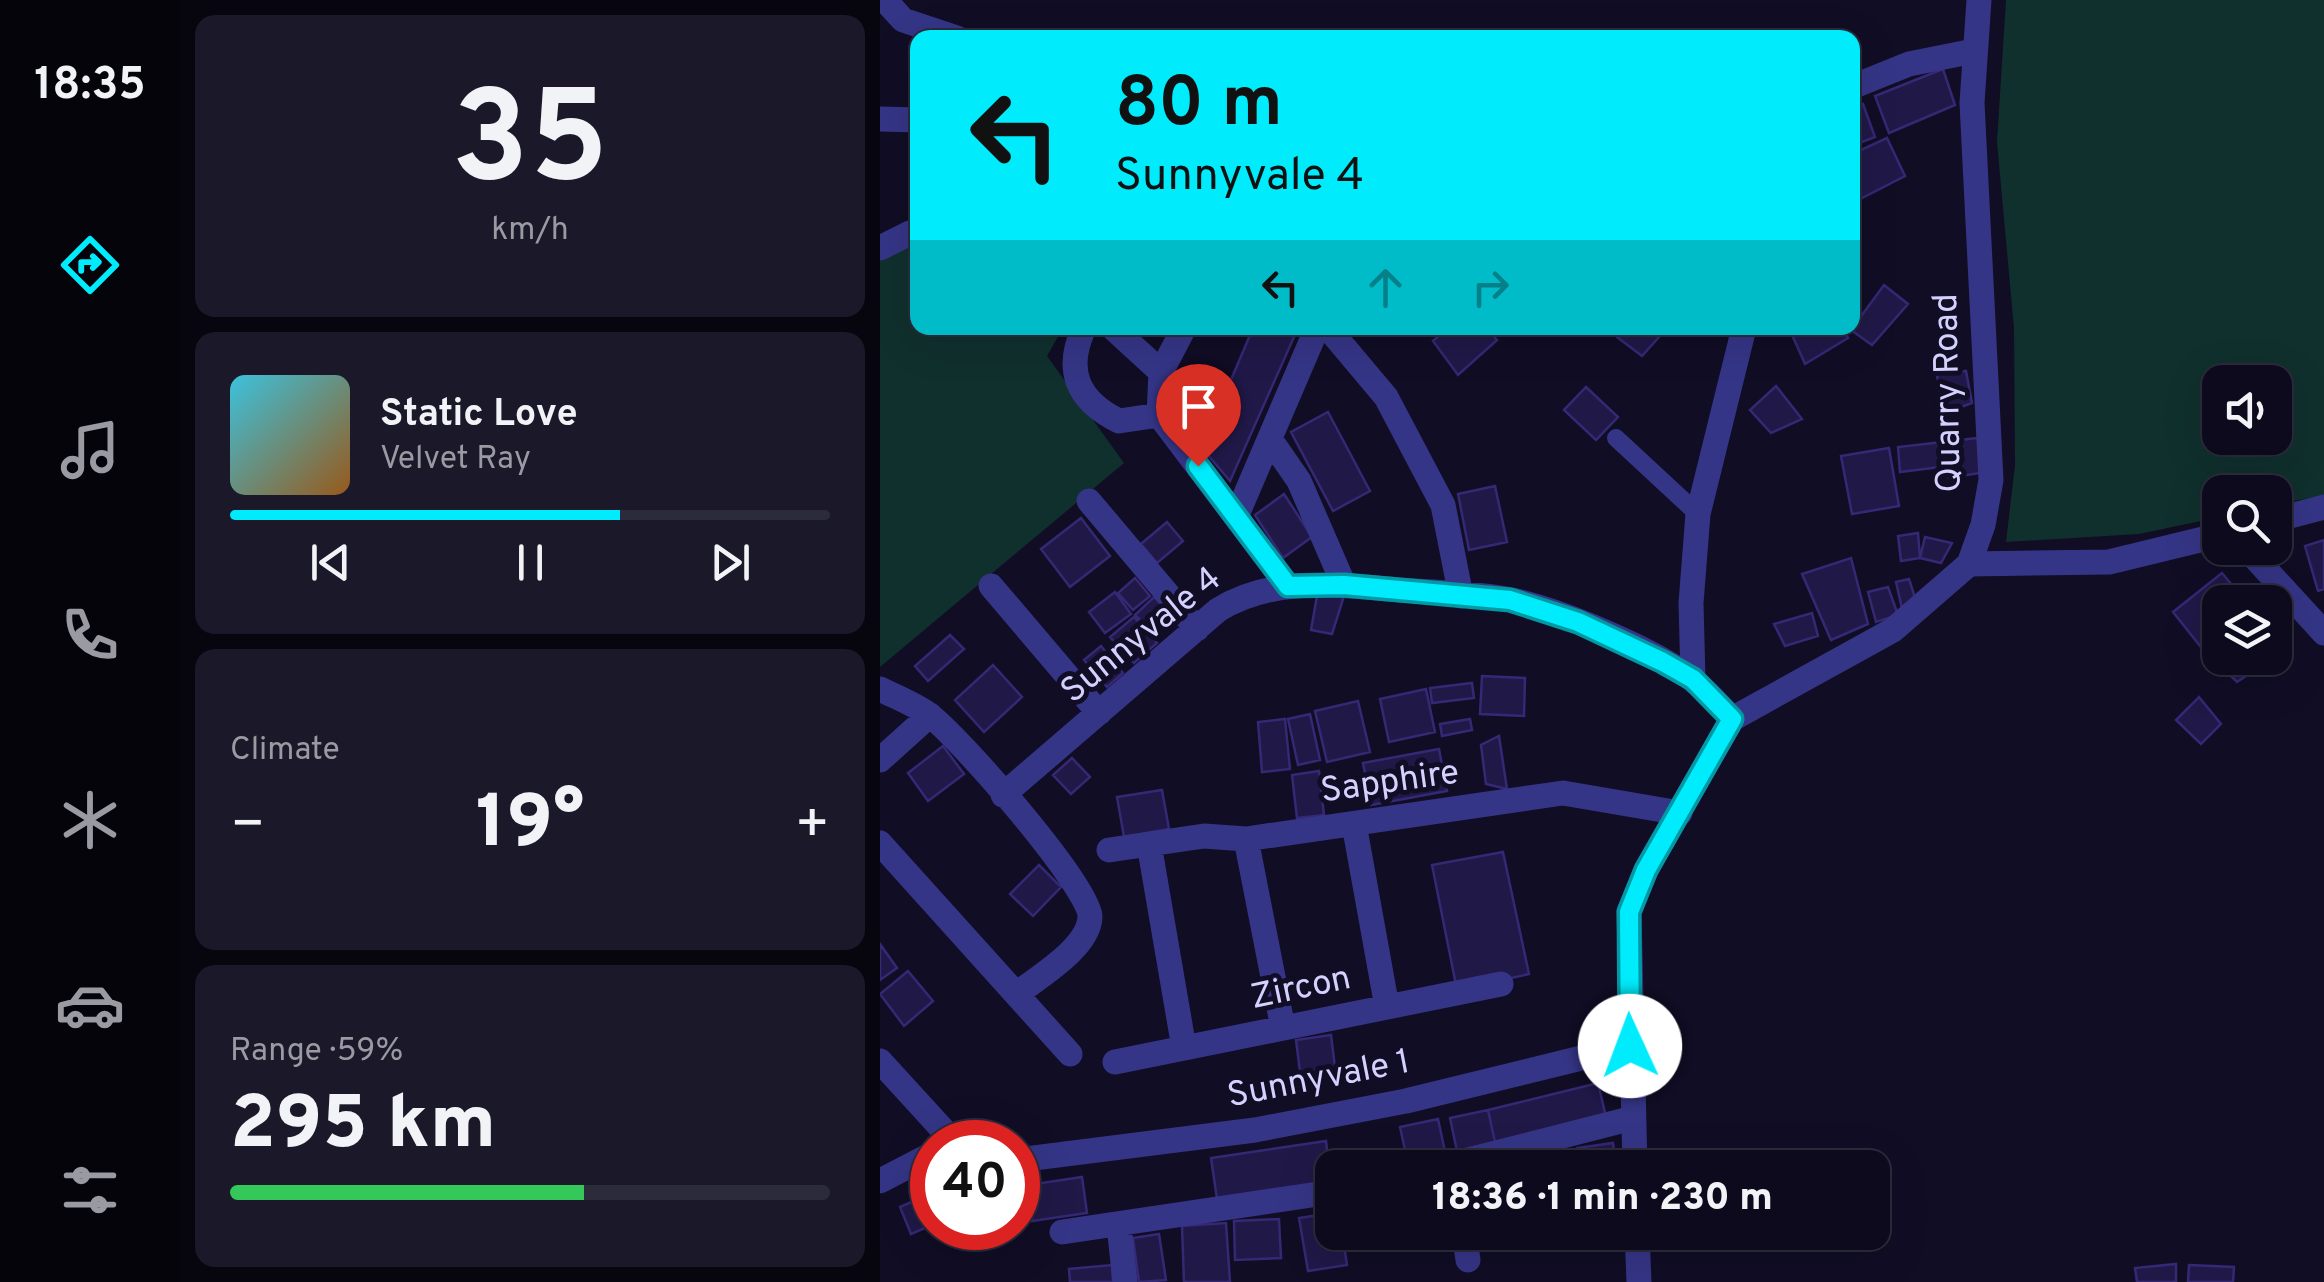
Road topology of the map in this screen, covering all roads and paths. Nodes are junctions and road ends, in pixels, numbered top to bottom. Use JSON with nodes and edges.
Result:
{"nodes":[{"id":1,"x":885,"y":0,"type":"edge"},
{"id":2,"x":1979,"y":0,"type":"edge"},
{"id":3,"x":933,"y":30,"type":"edge"},
{"id":4,"x":1974,"y":52,"type":"junction"},
{"id":5,"x":1860,"y":85,"type":"edge"},
{"id":6,"x":880,"y":119,"type":"edge"},
{"id":7,"x":910,"y":120,"type":"edge"},
{"id":8,"x":910,"y":233,"type":"dead end"},
{"id":9,"x":880,"y":248,"type":"edge"},
{"id":10,"x":1082,"y":335,"type":"edge"},
{"id":11,"x":1121,"y":335,"type":"edge"},
{"id":12,"x":1180,"y":335,"type":"edge"},
{"id":13,"x":1315,"y":335,"type":"edge"},
{"id":14,"x":1334,"y":335,"type":"edge"},
{"id":15,"x":1742,"y":335,"type":"edge"},
{"id":16,"x":1161,"y":372,"type":"junction"},
{"id":17,"x":1159,"y":415,"type":"junction"},
{"id":18,"x":1616,"y":438,"type":"dead end"},
{"id":19,"x":1270,"y":439,"type":"junction"},
{"id":20,"x":1088,"y":501,"type":"dead end"},
{"id":21,"x":2324,"y":507,"type":"edge"},
{"id":22,"x":1698,"y":514,"type":"junction"},
{"id":23,"x":2292,"y":515,"type":"edge"},
{"id":24,"x":1236,"y":517,"type":"junction"},
{"id":25,"x":2202,"y":539,"type":"edge"},
{"id":26,"x":1968,"y":564,"type":"junction"},
{"id":27,"x":2261,"y":565,"type":"edge"},
{"id":28,"x":1344,"y":585,"type":"junction"},
{"id":29,"x":991,"y":586,"type":"dead end"},
{"id":30,"x":1288,"y":586,"type":"junction"},
{"id":31,"x":1462,"y":596,"type":"junction"},
{"id":32,"x":1197,"y":629,"type":"junction"},
{"id":33,"x":2324,"y":634,"type":"edge"},
{"id":34,"x":1693,"y":679,"type":"junction"},
{"id":35,"x":880,"y":689,"type":"edge"},
{"id":36,"x":1100,"y":713,"type":"junction"},
{"id":37,"x":930,"y":715,"type":"junction"},
{"id":38,"x":1732,"y":719,"type":"junction"},
{"id":39,"x":880,"y":760,"type":"edge"},
{"id":40,"x":1003,"y":796,"type":"junction"},
{"id":41,"x":1680,"y":813,"type":"junction"},
{"id":42,"x":1354,"y":824,"type":"junction"},
{"id":43,"x":1246,"y":839,"type":"junction"},
{"id":44,"x":880,"y":843,"type":"edge"},
{"id":45,"x":1150,"y":844,"type":"junction"},
{"id":46,"x":1109,"y":850,"type":"dead end"},
{"id":47,"x":1501,"y":984,"type":"dead end"},
{"id":48,"x":1018,"y":994,"type":"junction"},
{"id":49,"x":1387,"y":1007,"type":"junction"},
{"id":50,"x":1283,"y":1028,"type":"junction"},
{"id":51,"x":1630,"y":1046,"type":"junction"},
{"id":52,"x":1184,"y":1048,"type":"junction"},
{"id":53,"x":1070,"y":1054,"type":"dead end"},
{"id":54,"x":880,"y":1061,"type":"edge"},
{"id":55,"x":1116,"y":1062,"type":"dead end"},
{"id":56,"x":1633,"y":1118,"type":"junction"},
{"id":57,"x":934,"y":1120,"type":"edge"},
{"id":58,"x":1510,"y":1150,"type":"edge"},
{"id":59,"x":1634,"y":1150,"type":"edge"},
{"id":60,"x":1040,"y":1157,"type":"edge"},
{"id":61,"x":910,"y":1165,"type":"edge"},
{"id":62,"x":880,"y":1181,"type":"edge"},
{"id":63,"x":1315,"y":1195,"type":"edge"},
{"id":64,"x":1119,"y":1225,"type":"junction"},
{"id":65,"x":1062,"y":1232,"type":"dead end"},
{"id":66,"x":1467,"y":1250,"type":"edge"},
{"id":67,"x":1638,"y":1250,"type":"edge"},
{"id":68,"x":1468,"y":1260,"type":"dead end"},
{"id":69,"x":1125,"y":1282,"type":"edge"},
{"id":70,"x":1639,"y":1282,"type":"edge"}],
"edges":[{"from":1,"to":3,"type":"street"},
{"from":2,"to":4,"type":"street","name":"Quarry Road"},
{"from":4,"to":5,"type":"street"},
{"from":4,"to":26,"type":"street","name":"Quarry Road"},
{"from":6,"to":7,"type":"street"},
{"from":8,"to":9,"type":"street"},
{"from":10,"to":17,"type":"street"},
{"from":11,"to":16,"type":"street"},
{"from":12,"to":16,"type":"street"},
{"from":13,"to":19,"type":"street"},
{"from":14,"to":31,"type":"street"},
{"from":15,"to":22,"type":"street"},
{"from":16,"to":17,"type":"street"},
{"from":17,"to":24,"type":"street"},
{"from":18,"to":22,"type":"lane"},
{"from":19,"to":24,"type":"street"},
{"from":19,"to":28,"type":"street"},
{"from":20,"to":32,"type":"street"},
{"from":21,"to":23,"type":"street"},
{"from":22,"to":34,"type":"street"},
{"from":24,"to":30,"type":"street"},
{"from":25,"to":26,"type":"street"},
{"from":26,"to":38,"type":"street"},
{"from":27,"to":33,"type":"street"},
{"from":28,"to":30,"type":"street","name":"Sunnyvale 4"},
{"from":28,"to":31,"type":"street","name":"Sunnyvale 4"},
{"from":29,"to":36,"type":"street"},
{"from":30,"to":32,"type":"street","name":"Sunnyvale 4"},
{"from":31,"to":34,"type":"street","name":"Sunnyvale 4"},
{"from":32,"to":36,"type":"street","name":"Sunnyvale 4"},
{"from":34,"to":38,"type":"street","name":"Sunnyvale 4"},
{"from":35,"to":37,"type":"street"},
{"from":36,"to":40,"type":"street","name":"Sunnyvale 4"},
{"from":37,"to":39,"type":"street"},
{"from":37,"to":40,"type":"street"},
{"from":38,"to":41,"type":"street"},
{"from":40,"to":48,"type":"street"},
{"from":41,"to":42,"type":"street","name":"Sapphire"},
{"from":41,"to":51,"type":"street"},
{"from":42,"to":43,"type":"street","name":"Sapphire"},
{"from":42,"to":49,"type":"street"},
{"from":43,"to":45,"type":"street","name":"Sapphire"},
{"from":43,"to":50,"type":"street"},
{"from":44,"to":48,"type":"street"},
{"from":45,"to":46,"type":"street","name":"Sapphire"},
{"from":45,"to":52,"type":"street"},
{"from":47,"to":49,"type":"street","name":"Zircon"},
{"from":48,"to":53,"type":"street"},
{"from":49,"to":50,"type":"street","name":"Zircon"},
{"from":50,"to":52,"type":"street","name":"Zircon"},
{"from":51,"to":56,"type":"street"},
{"from":51,"to":60,"type":"street","name":"Sunnyvale 1"},
{"from":52,"to":55,"type":"street","name":"Zircon"},
{"from":54,"to":57,"type":"street"},
{"from":56,"to":58,"type":"street"},
{"from":56,"to":59,"type":"street"},
{"from":61,"to":62,"type":"street"},
{"from":63,"to":64,"type":"street"},
{"from":64,"to":65,"type":"street"},
{"from":64,"to":69,"type":"street"},
{"from":66,"to":68,"type":"street"},
{"from":67,"to":70,"type":"street"}]}
